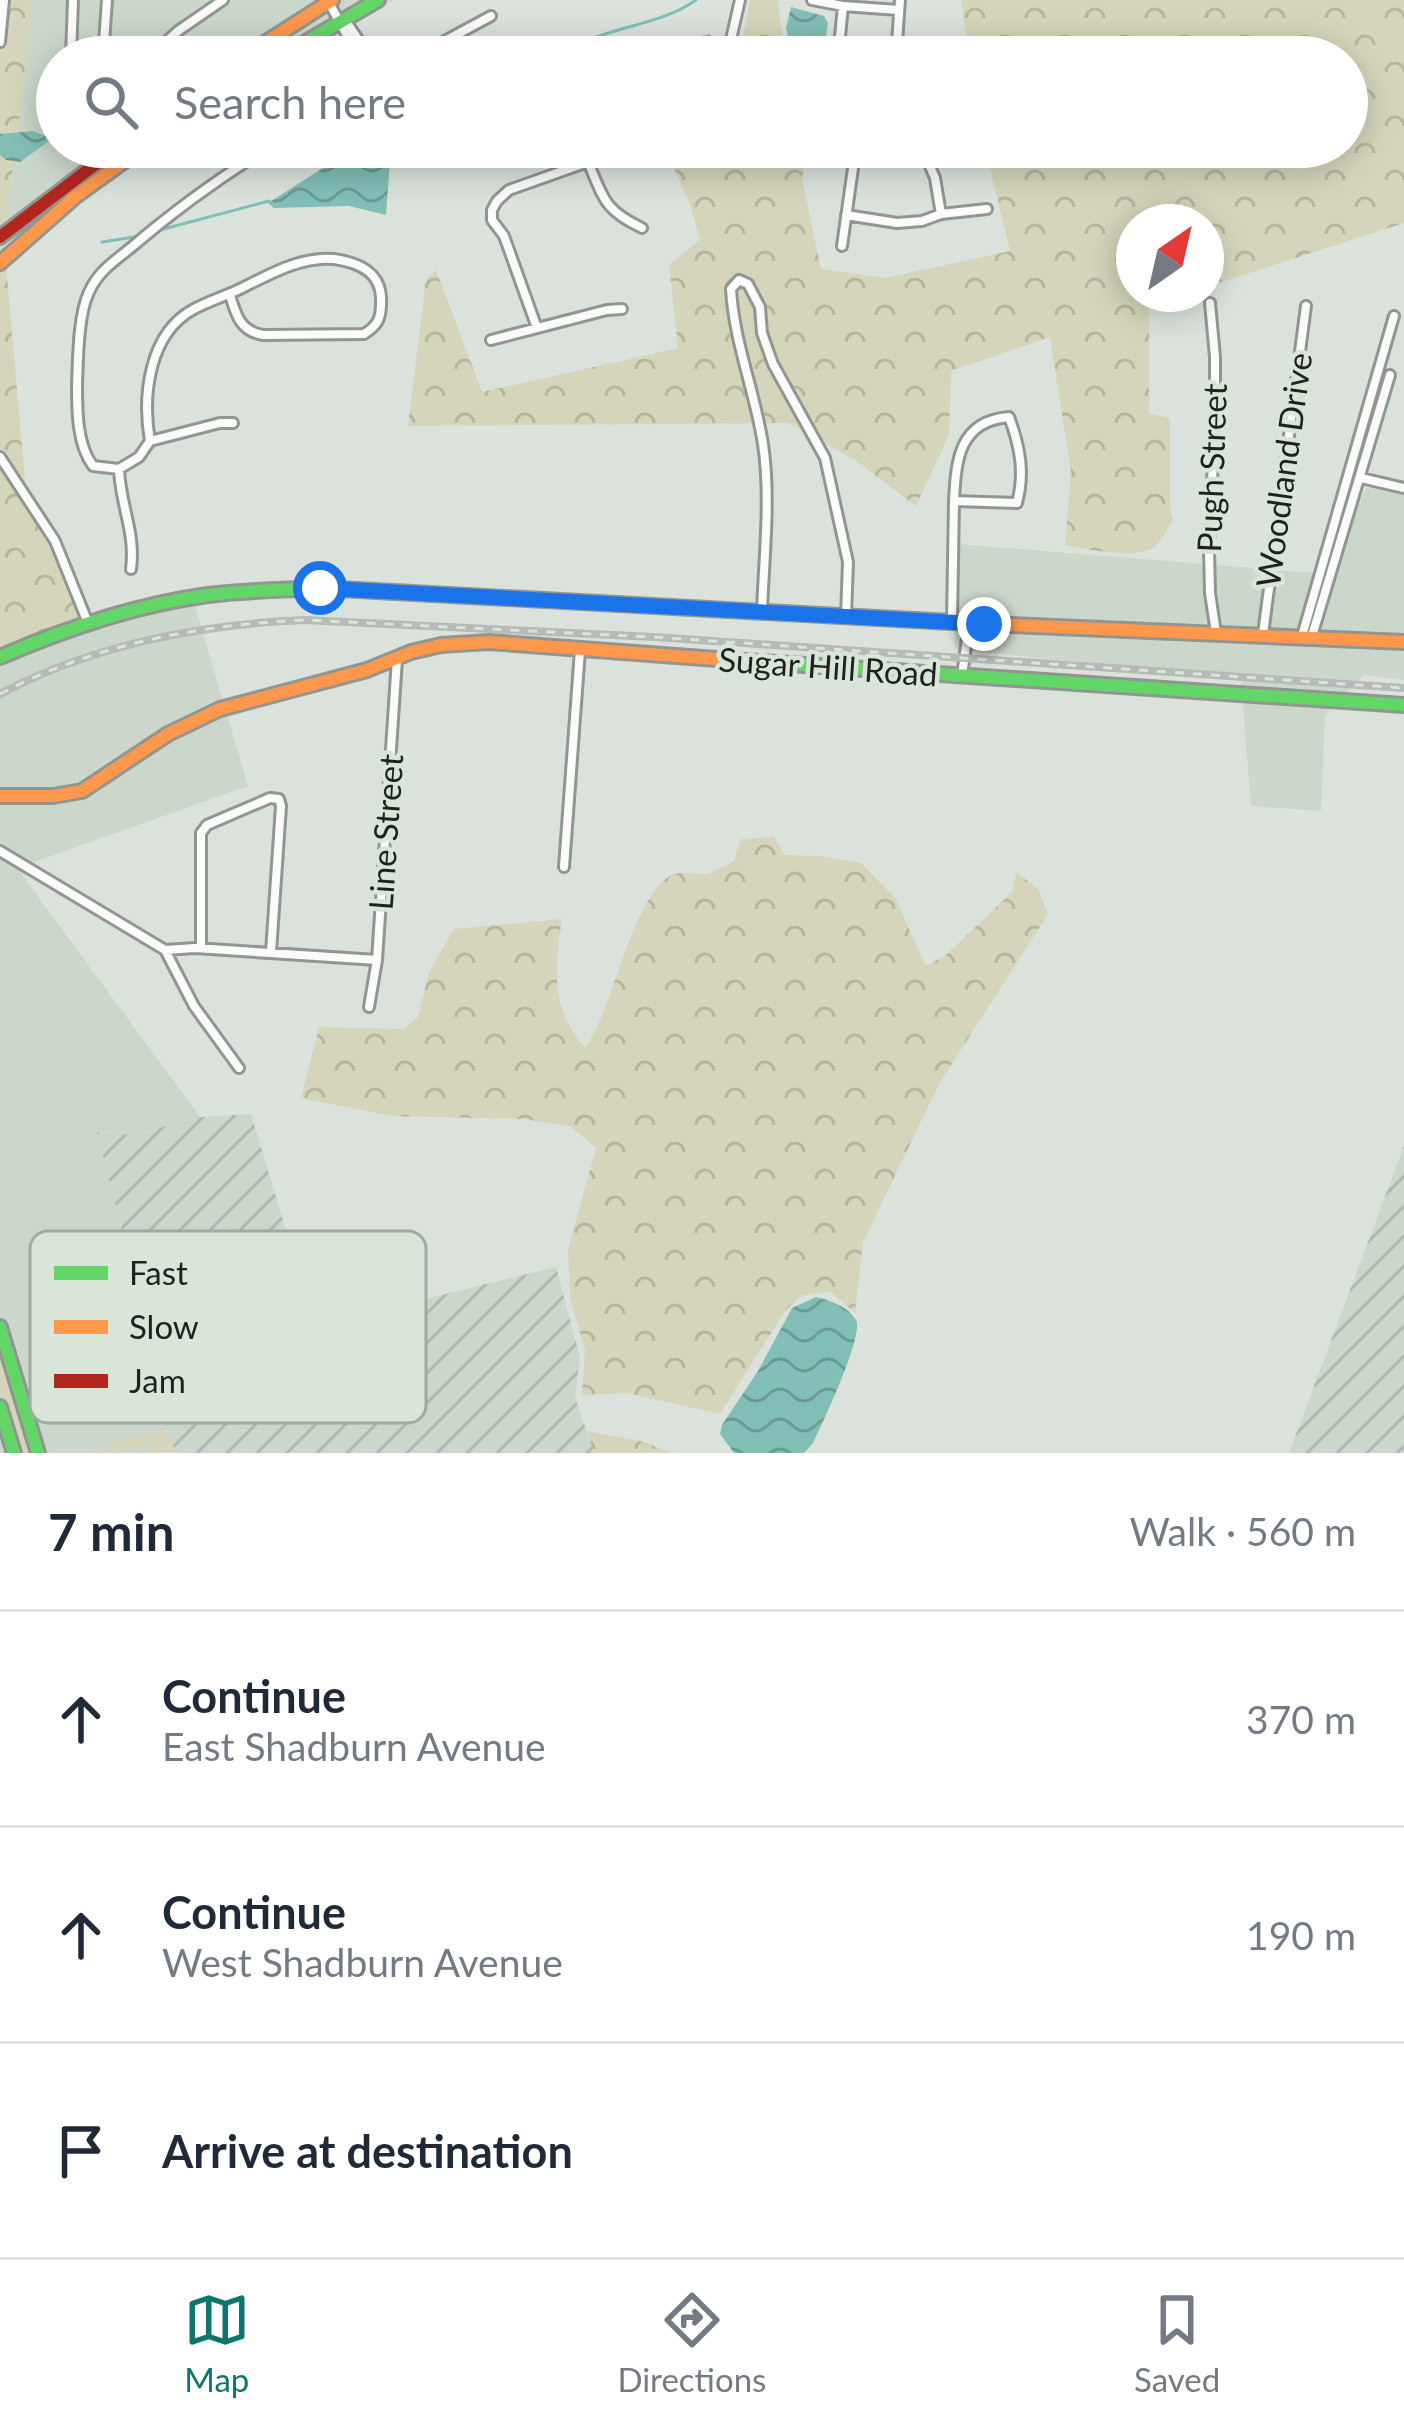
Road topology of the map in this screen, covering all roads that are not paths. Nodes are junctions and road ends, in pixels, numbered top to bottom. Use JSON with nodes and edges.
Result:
{"nodes":[{"id":1,"x":4,"y":0,"type":"edge"},
{"id":2,"x":73,"y":0,"type":"edge"},
{"id":3,"x":106,"y":0,"type":"edge"},
{"id":4,"x":223,"y":0,"type":"edge"},
{"id":5,"x":378,"y":0,"type":"edge"},
{"id":6,"x":740,"y":0,"type":"edge"},
{"id":7,"x":812,"y":0,"type":"edge"},
{"id":8,"x":329,"y":1,"type":"edge"},
{"id":9,"x":899,"y":5,"type":"edge"},
{"id":10,"x":842,"y":6,"type":"junction"},
{"id":11,"x":491,"y":16,"type":"dead end"},
{"id":12,"x":342,"y":22,"type":"junction"},
{"id":13,"x":71,"y":36,"type":"edge"},
{"id":14,"x":104,"y":36,"type":"edge"},
{"id":15,"x":172,"y":36,"type":"edge"},
{"id":16,"x":275,"y":36,"type":"edge"},
{"id":17,"x":317,"y":36,"type":"edge"},
{"id":18,"x":346,"y":36,"type":"edge"},
{"id":19,"x":454,"y":36,"type":"edge"},
{"id":20,"x":732,"y":36,"type":"edge"},
{"id":21,"x":840,"y":36,"type":"edge"},
{"id":22,"x":897,"y":36,"type":"edge"},
{"id":23,"x":0,"y":42,"type":"edge"},
{"id":24,"x":90,"y":168,"type":"edge"},
{"id":25,"x":115,"y":168,"type":"edge"},
{"id":26,"x":235,"y":168,"type":"edge"},
{"id":27,"x":571,"y":168,"type":"edge"},
{"id":28,"x":591,"y":168,"type":"edge"},
{"id":29,"x":853,"y":168,"type":"edge"},
{"id":30,"x":931,"y":168,"type":"edge"},
{"id":31,"x":987,"y":209,"type":"dead end"},
{"id":32,"x":847,"y":214,"type":"junction"},
{"id":33,"x":941,"y":214,"type":"junction"},
{"id":34,"x":642,"y":228,"type":"dead end"},
{"id":35,"x":0,"y":237,"type":"edge"},
{"id":36,"x":842,"y":246,"type":"dead end"},
{"id":37,"x":0,"y":263,"type":"edge"},
{"id":38,"x":230,"y":295,"type":"junction"},
{"id":39,"x":1306,"y":306,"type":"dead end"},
{"id":40,"x":622,"y":309,"type":"dead end"},
{"id":41,"x":1211,"y":312,"type":"edge"},
{"id":42,"x":1394,"y":316,"type":"dead end"},
{"id":43,"x":537,"y":328,"type":"junction"},
{"id":44,"x":491,"y":340,"type":"dead end"},
{"id":45,"x":1390,"y":374,"type":"dead end"},
{"id":46,"x":233,"y":423,"type":"dead end"},
{"id":47,"x":150,"y":441,"type":"junction"},
{"id":48,"x":0,"y":458,"type":"edge"},
{"id":49,"x":119,"y":469,"type":"junction"},
{"id":50,"x":1361,"y":478,"type":"junction"},
{"id":51,"x":1404,"y":488,"type":"edge"},
{"id":52,"x":954,"y":501,"type":"junction"},
{"id":53,"x":131,"y":568,"type":"dead end"},
{"id":54,"x":761,"y":613,"type":"junction"},
{"id":55,"x":845,"y":616,"type":"junction"},
{"id":56,"x":952,"y":621,"type":"junction"},
{"id":57,"x":88,"y":623,"type":"junction"},
{"id":58,"x":969,"y":623,"type":"junction"},
{"id":59,"x":1216,"y":633,"type":"junction"},
{"id":60,"x":1263,"y":634,"type":"junction"},
{"id":61,"x":1307,"y":636,"type":"junction"},
{"id":62,"x":1404,"y":641,"type":"edge"},
{"id":63,"x":580,"y":650,"type":"junction"},
{"id":64,"x":0,"y":657,"type":"edge"},
{"id":65,"x":398,"y":657,"type":"junction"},
{"id":66,"x":962,"y":676,"type":"junction"},
{"id":67,"x":1404,"y":705,"type":"edge"},
{"id":68,"x":0,"y":796,"type":"edge"},
{"id":69,"x":0,"y":851,"type":"edge"},
{"id":70,"x":564,"y":867,"type":"dead end"},
{"id":71,"x":201,"y":948,"type":"junction"},
{"id":72,"x":165,"y":950,"type":"junction"},
{"id":73,"x":272,"y":952,"type":"junction"},
{"id":74,"x":377,"y":960,"type":"junction"},
{"id":75,"x":369,"y":1006,"type":"dead end"},
{"id":76,"x":239,"y":1068,"type":"dead end"},
{"id":77,"x":0,"y":1327,"type":"edge"},
{"id":78,"x":0,"y":1407,"type":"edge"},
{"id":79,"x":14,"y":1453,"type":"edge"},
{"id":80,"x":38,"y":1453,"type":"edge"}],
"edges":[{"from":1,"to":23,"type":"street"},
{"from":2,"to":13,"type":"street"},
{"from":3,"to":14,"type":"street"},
{"from":4,"to":15,"type":"street"},
{"from":5,"to":12,"type":"main road"},
{"from":6,"to":20,"type":"street"},
{"from":7,"to":10,"type":"street"},
{"from":8,"to":12,"type":"street"},
{"from":8,"to":16,"type":"main road"},
{"from":9,"to":10,"type":"street"},
{"from":9,"to":22,"type":"street"},
{"from":10,"to":21,"type":"street"},
{"from":11,"to":19,"type":"street"},
{"from":12,"to":17,"type":"main road"},
{"from":12,"to":18,"type":"street"},
{"from":24,"to":35,"type":"main road"},
{"from":25,"to":37,"type":"main road"},
{"from":26,"to":49,"type":"street"},
{"from":27,"to":43,"type":"street"},
{"from":28,"to":34,"type":"street"},
{"from":29,"to":32,"type":"street"},
{"from":30,"to":33,"type":"street"},
{"from":31,"to":33,"type":"street"},
{"from":32,"to":33,"type":"street"},
{"from":32,"to":36,"type":"street"},
{"from":38,"to":38,"type":"street"},
{"from":38,"to":47,"type":"street"},
{"from":39,"to":60,"type":"street","name":"Woodland Drive"},
{"from":40,"to":43,"type":"street"},
{"from":41,"to":59,"type":"street","name":"Pugh Street"},
{"from":42,"to":61,"type":"street"},
{"from":43,"to":44,"type":"street"},
{"from":45,"to":50,"type":"street"},
{"from":46,"to":47,"type":"street"},
{"from":47,"to":49,"type":"street"},
{"from":48,"to":57,"type":"street"},
{"from":49,"to":53,"type":"street"},
{"from":50,"to":51,"type":"street"},
{"from":50,"to":61,"type":"street"},
{"from":52,"to":52,"type":"street"},
{"from":52,"to":56,"type":"street"},
{"from":54,"to":55,"type":"main road"},
{"from":54,"to":55,"type":"street"},
{"from":54,"to":57,"type":"main road"},
{"from":55,"to":56,"type":"main road"},
{"from":56,"to":58,"type":"main road"},
{"from":57,"to":64,"type":"main road"},
{"from":58,"to":59,"type":"main road"},
{"from":58,"to":66,"type":"street"},
{"from":59,"to":60,"type":"main road"},
{"from":60,"to":61,"type":"main road"},
{"from":61,"to":62,"type":"main road"},
{"from":63,"to":65,"type":"main road","name":"Sugar Hill Road"},
{"from":63,"to":66,"type":"main road","name":"Sugar Hill Road"},
{"from":63,"to":70,"type":"street"},
{"from":65,"to":68,"type":"main road","name":"Sugar Hill Road"},
{"from":65,"to":74,"type":"street","name":"Line Street"},
{"from":66,"to":67,"type":"main road","name":"Sugar Hill Road"},
{"from":69,"to":72,"type":"street"},
{"from":71,"to":72,"type":"street"},
{"from":71,"to":73,"type":"street"},
{"from":71,"to":73,"type":"street"},
{"from":72,"to":76,"type":"street"},
{"from":73,"to":74,"type":"street"},
{"from":74,"to":75,"type":"street","name":"Line Street"},
{"from":77,"to":80,"type":"main road"},
{"from":78,"to":79,"type":"main road"}]}
